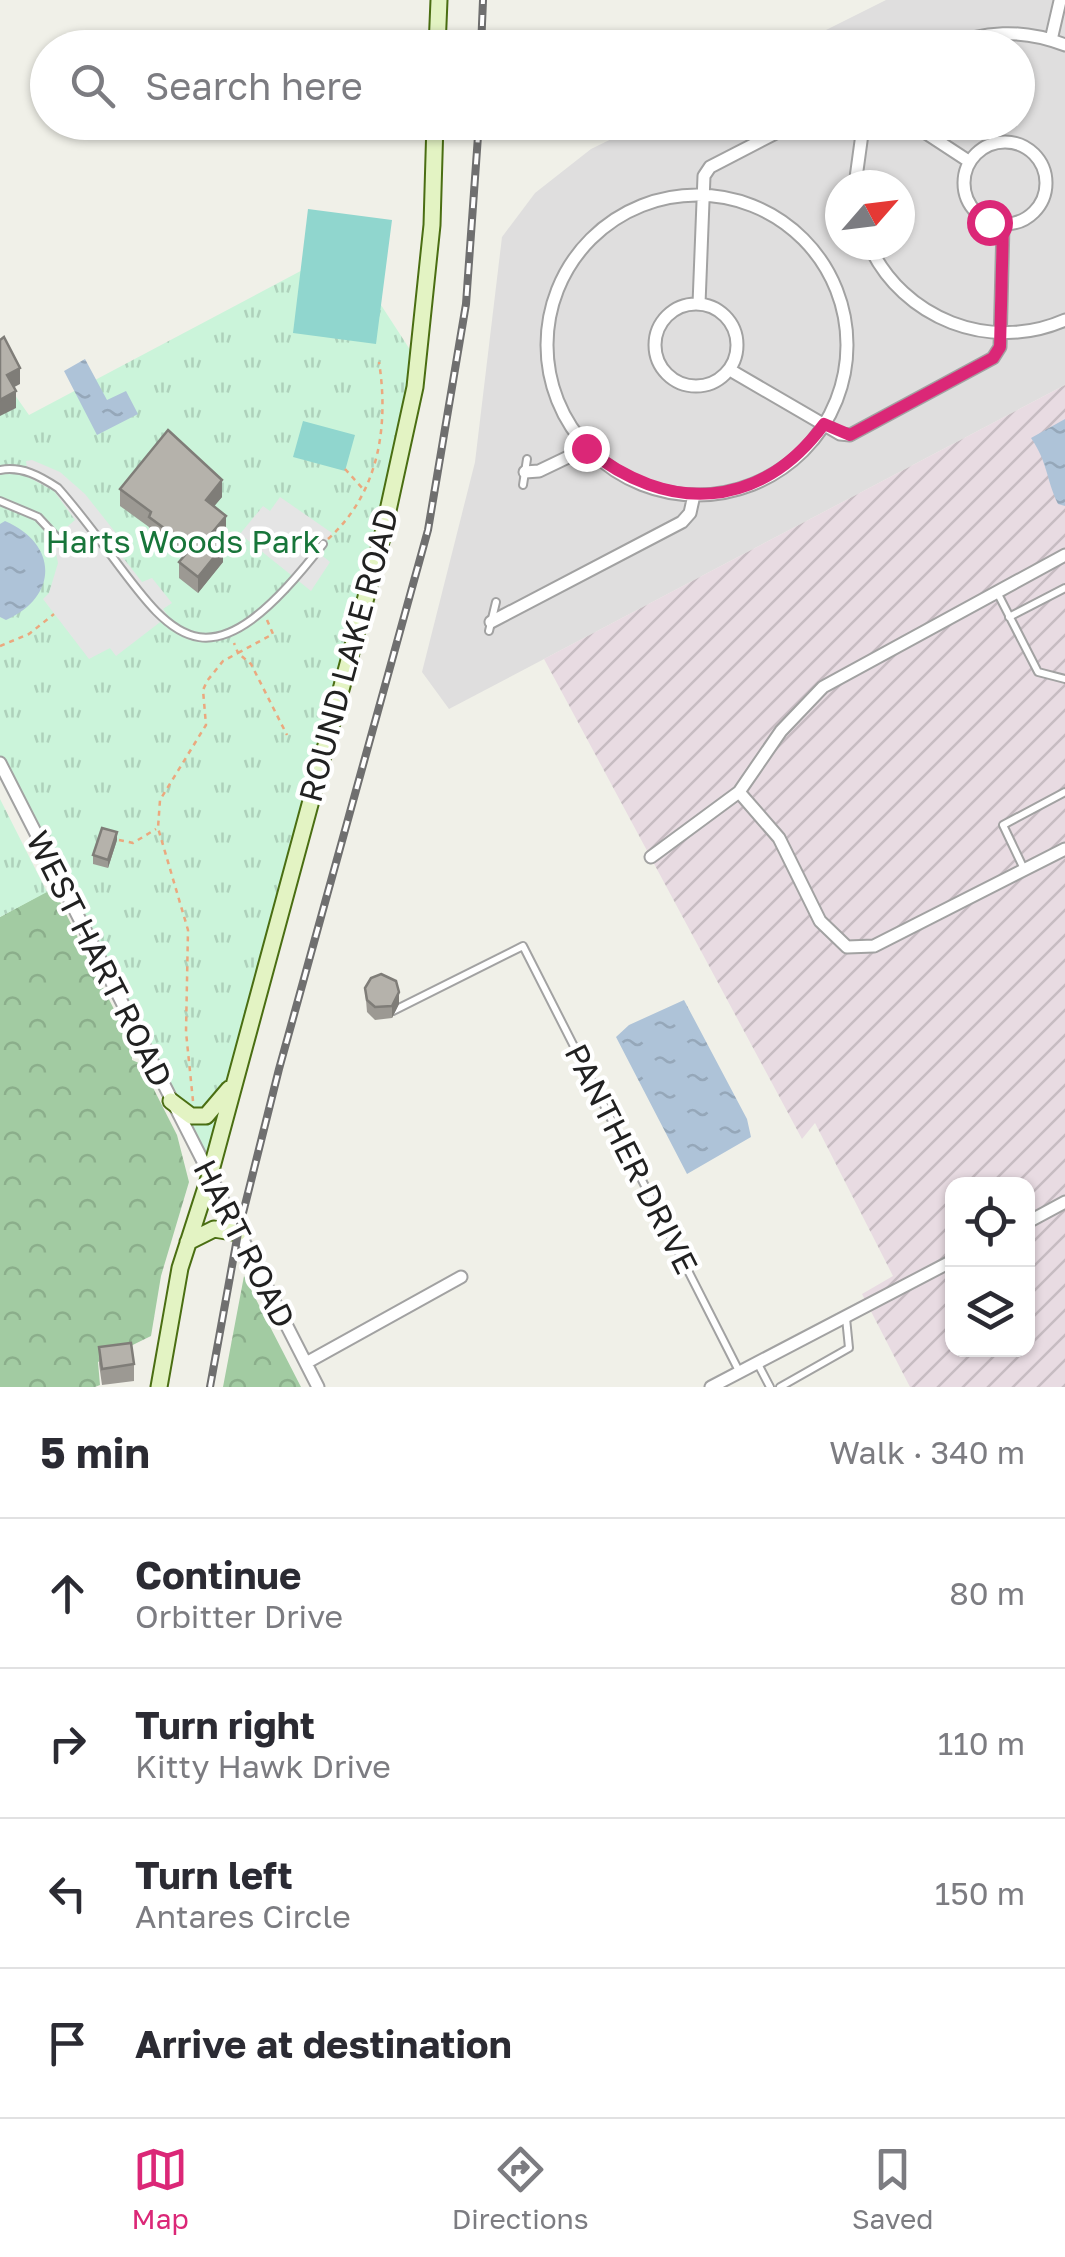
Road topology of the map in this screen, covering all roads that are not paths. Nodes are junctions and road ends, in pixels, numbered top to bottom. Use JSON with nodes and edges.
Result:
{"nodes":[{"id":1,"x":439,"y":0,"type":"edge"},
{"id":2,"x":1060,"y":1,"type":"edge"},
{"id":3,"x":438,"y":30,"type":"edge"},
{"id":4,"x":1035,"y":37,"type":"edge"},
{"id":5,"x":1051,"y":40,"type":"junction"},
{"id":6,"x":1065,"y":46,"type":"edge"},
{"id":7,"x":434,"y":140,"type":"edge"},
{"id":8,"x":762,"y":140,"type":"edge"},
{"id":9,"x":861,"y":140,"type":"edge"},
{"id":10,"x":936,"y":140,"type":"edge"},
{"id":11,"x":970,"y":162,"type":"junction"},
{"id":12,"x":858,"y":170,"type":"edge"},
{"id":13,"x":703,"y":193,"type":"junction"},
{"id":14,"x":1003,"y":225,"type":"junction"},
{"id":15,"x":878,"y":260,"type":"edge"},
{"id":16,"x":698,"y":304,"type":"junction"},
{"id":17,"x":1065,"y":320,"type":"edge"},
{"id":18,"x":1000,"y":332,"type":"junction"},
{"id":19,"x":730,"y":370,"type":"junction"},
{"id":20,"x":824,"y":424,"type":"junction"},
{"id":21,"x":586,"y":448,"type":"junction"},
{"id":22,"x":0,"y":468,"type":"edge"},
{"id":23,"x":524,"y":472,"type":"dead end"},
{"id":24,"x":694,"y":494,"type":"junction"},
{"id":25,"x":0,"y":501,"type":"edge"},
{"id":26,"x":63,"y":544,"type":"dead end"},
{"id":27,"x":323,"y":544,"type":"road end"},
{"id":28,"x":1065,"y":555,"type":"edge"},
{"id":29,"x":1065,"y":588,"type":"edge"},
{"id":30,"x":996,"y":591,"type":"junction"},
{"id":31,"x":496,"y":602,"type":"dead end"},
{"id":32,"x":1010,"y":617,"type":"junction"},
{"id":33,"x":490,"y":627,"type":"joint"},
{"id":34,"x":1065,"y":679,"type":"edge"},
{"id":35,"x":0,"y":763,"type":"edge"},
{"id":36,"x":739,"y":792,"type":"junction"},
{"id":37,"x":1065,"y":792,"type":"edge"},
{"id":38,"x":1065,"y":849,"type":"edge"},
{"id":39,"x":651,"y":857,"type":"dead end"},
{"id":40,"x":1024,"y":870,"type":"junction"},
{"id":41,"x":392,"y":1012,"type":"edge"},
{"id":42,"x":235,"y":1082,"type":"junction"},
{"id":43,"x":171,"y":1101,"type":"junction"},
{"id":44,"x":209,"y":1178,"type":"junction"},
{"id":45,"x":1065,"y":1202,"type":"edge"},
{"id":46,"x":1035,"y":1218,"type":"edge"},
{"id":47,"x":238,"y":1233,"type":"junction"},
{"id":48,"x":188,"y":1242,"type":"junction"},
{"id":49,"x":945,"y":1265,"type":"edge"},
{"id":50,"x":461,"y":1278,"type":"dead end"},
{"id":51,"x":846,"y":1316,"type":"junction"},
{"id":52,"x":306,"y":1363,"type":"junction"},
{"id":53,"x":757,"y":1363,"type":"junction"},
{"id":54,"x":739,"y":1372,"type":"junction"},
{"id":55,"x":159,"y":1387,"type":"edge"},
{"id":56,"x":318,"y":1387,"type":"edge"},
{"id":57,"x":711,"y":1387,"type":"edge"},
{"id":58,"x":770,"y":1387,"type":"edge"},
{"id":59,"x":780,"y":1387,"type":"edge"}],
"edges":[{"from":1,"to":3,"type":"main road"},
{"from":2,"to":5,"type":"street"},
{"from":4,"to":5,"type":"street"},
{"from":5,"to":6,"type":"street"},
{"from":7,"to":42,"type":"main road","name":"ROUND LAKE ROAD"},
{"from":8,"to":13,"type":"street"},
{"from":9,"to":12,"type":"street"},
{"from":10,"to":11,"type":"street"},
{"from":11,"to":14,"type":"street"},
{"from":11,"to":14,"type":"street"},
{"from":13,"to":16,"type":"street"},
{"from":13,"to":20,"type":"street"},
{"from":13,"to":21,"type":"street"},
{"from":14,"to":18,"type":"street"},
{"from":15,"to":18,"type":"street"},
{"from":16,"to":19,"type":"street"},
{"from":16,"to":19,"type":"street"},
{"from":17,"to":18,"type":"street"},
{"from":18,"to":20,"type":"street"},
{"from":19,"to":20,"type":"street"},
{"from":20,"to":24,"type":"street"},
{"from":21,"to":23,"type":"street"},
{"from":21,"to":24,"type":"street"},
{"from":22,"to":27,"type":"lane"},
{"from":24,"to":33,"type":"street"},
{"from":25,"to":26,"type":"lane"},
{"from":28,"to":30,"type":"street"},
{"from":29,"to":32,"type":"lane"},
{"from":30,"to":32,"type":"lane"},
{"from":30,"to":36,"type":"street"},
{"from":31,"to":33,"type":"lane"},
{"from":32,"to":34,"type":"lane"},
{"from":35,"to":43,"type":"street","name":"WEST HART ROAD"},
{"from":36,"to":39,"type":"street"},
{"from":36,"to":40,"type":"street"},
{"from":37,"to":40,"type":"lane"},
{"from":38,"to":40,"type":"street"},
{"from":41,"to":54,"type":"lane","name":"PANTHER DRIVE"},
{"from":42,"to":43,"type":"main road"},
{"from":42,"to":44,"type":"main road","name":"ROUND LAKE ROAD"},
{"from":43,"to":44,"type":"street","name":"HART ROAD"},
{"from":44,"to":47,"type":"street","name":"HART ROAD"},
{"from":44,"to":48,"type":"main road","name":"ROUND LAKE ROAD"},
{"from":45,"to":46,"type":"street"},
{"from":47,"to":48,"type":"main road"},
{"from":47,"to":52,"type":"street","name":"HART ROAD"},
{"from":48,"to":55,"type":"main road","name":"ROUND LAKE ROAD"},
{"from":49,"to":51,"type":"street"},
{"from":50,"to":52,"type":"street"},
{"from":51,"to":53,"type":"street"},
{"from":51,"to":59,"type":"lane"},
{"from":52,"to":56,"type":"street","name":"HART ROAD"},
{"from":53,"to":54,"type":"street"},
{"from":53,"to":58,"type":"lane"},
{"from":54,"to":57,"type":"street"}]}
